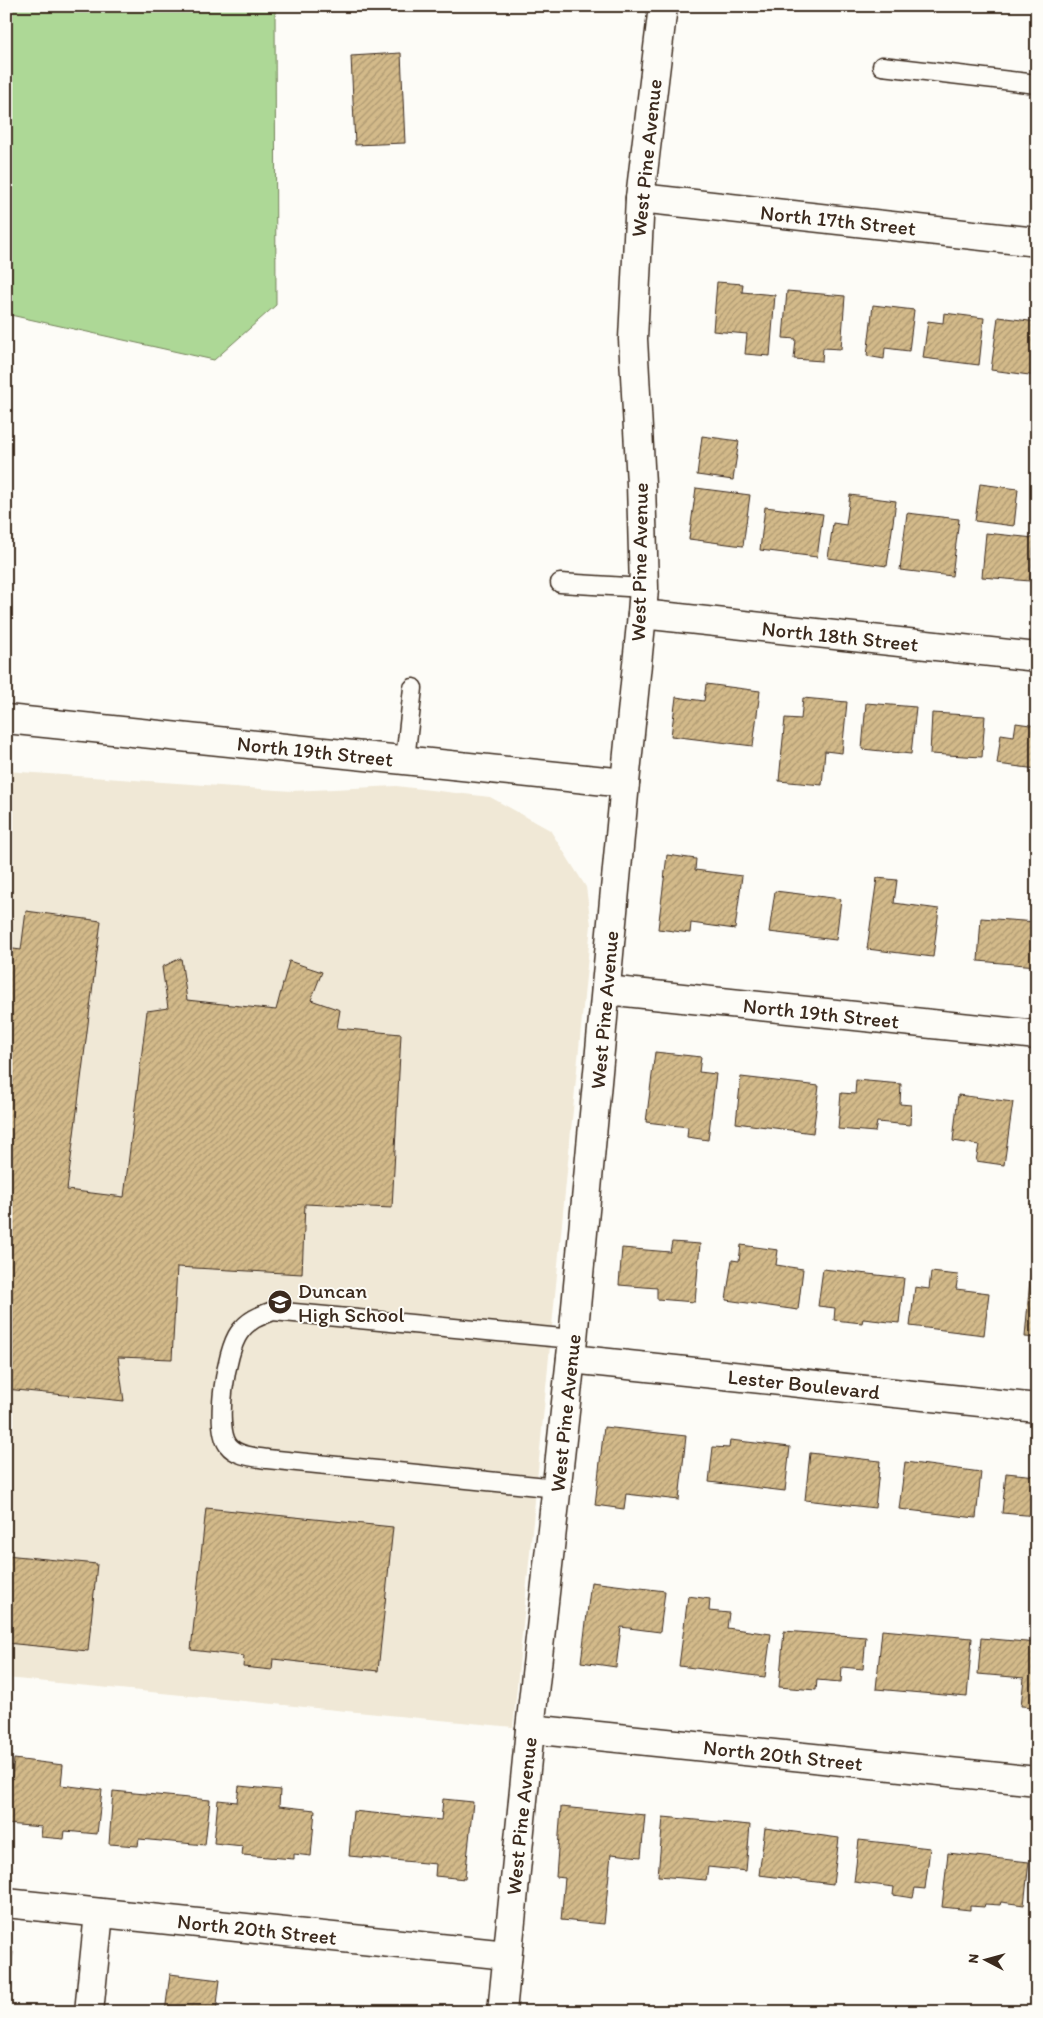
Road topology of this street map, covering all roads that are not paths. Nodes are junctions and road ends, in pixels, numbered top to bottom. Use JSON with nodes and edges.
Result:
{"nodes":[{"id":1,"x":663,"y":6,"type":"edge"},
{"id":2,"x":882,"y":66,"type":"dead end"},
{"id":3,"x":1037,"y":84,"type":"edge"},
{"id":4,"x":640,"y":198,"type":"junction"},
{"id":5,"x":1037,"y":242,"type":"edge"},
{"id":6,"x":560,"y":583,"type":"dead end"},
{"id":7,"x":643,"y":601,"type":"junction"},
{"id":8,"x":1037,"y":657,"type":"edge"},
{"id":9,"x":413,"y":688,"type":"dead end"},
{"id":10,"x":6,"y":718,"type":"edge"},
{"id":11,"x":405,"y":760,"type":"junction"},
{"id":12,"x":625,"y":783,"type":"junction"},
{"id":13,"x":606,"y":990,"type":"junction"},
{"id":14,"x":1037,"y":1035,"type":"edge"},
{"id":15,"x":572,"y":1349,"type":"junction"},
{"id":16,"x":1037,"y":1408,"type":"edge"},
{"id":17,"x":557,"y":1488,"type":"junction"},
{"id":18,"x":530,"y":1729,"type":"junction"},
{"id":19,"x":1037,"y":1781,"type":"edge"},
{"id":20,"x":6,"y":1903,"type":"edge"},
{"id":21,"x":100,"y":1913,"type":"junction"},
{"id":22,"x":507,"y":1955,"type":"junction"},
{"id":23,"x":89,"y":2012,"type":"edge"},
{"id":24,"x":502,"y":2012,"type":"edge"}],
"edges":[{"from":1,"to":4,"type":"street","name":"West Pine Avenue"},
{"from":2,"to":3,"type":"lane"},
{"from":4,"to":5,"type":"street","name":"North 17th Street"},
{"from":4,"to":7,"type":"street","name":"West Pine Avenue"},
{"from":6,"to":7,"type":"lane"},
{"from":7,"to":8,"type":"street","name":"North 18th Street"},
{"from":7,"to":12,"type":"street","name":"West Pine Avenue"},
{"from":9,"to":11,"type":"lane"},
{"from":10,"to":11,"type":"street","name":"North 19th Street"},
{"from":11,"to":12,"type":"street","name":"North 19th Street"},
{"from":12,"to":13,"type":"street","name":"West Pine Avenue"},
{"from":13,"to":14,"type":"street","name":"North 19th Street"},
{"from":13,"to":15,"type":"street","name":"West Pine Avenue"},
{"from":15,"to":16,"type":"street","name":"Lester Boulevard"},
{"from":15,"to":17,"type":"street","name":"West Pine Avenue"},
{"from":15,"to":17,"type":"lane"},
{"from":17,"to":18,"type":"street","name":"West Pine Avenue"},
{"from":18,"to":19,"type":"street","name":"North 20th Street"},
{"from":18,"to":22,"type":"street","name":"West Pine Avenue"},
{"from":20,"to":21,"type":"street","name":"North 20th Street"},
{"from":21,"to":22,"type":"street","name":"North 20th Street"},
{"from":21,"to":23,"type":"street"},
{"from":22,"to":24,"type":"street","name":"West Pine Avenue"}]}
